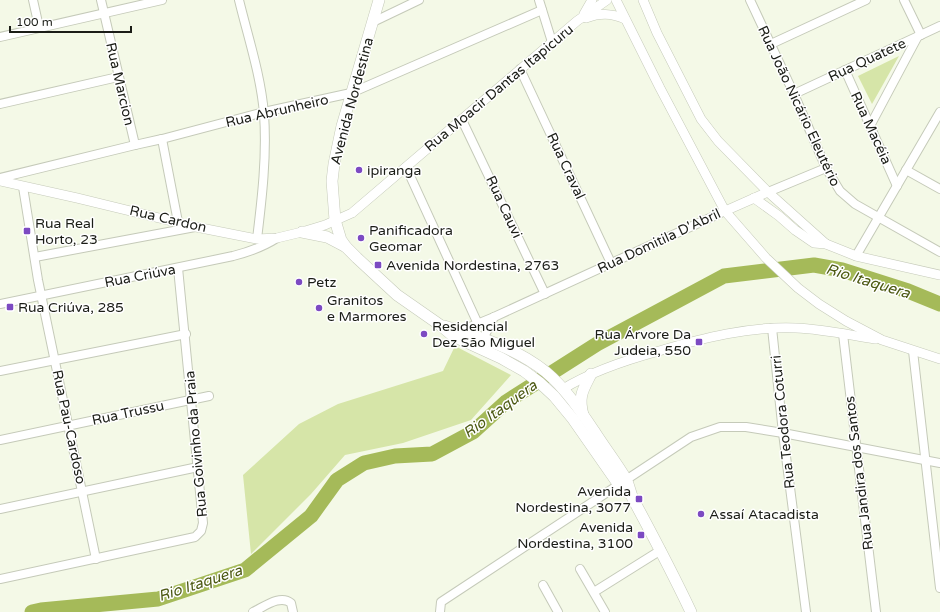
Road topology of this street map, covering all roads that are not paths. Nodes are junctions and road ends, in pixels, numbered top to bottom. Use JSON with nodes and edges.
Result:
{"nodes":[{"id":1,"x":33,"y":0,"type":"edge"},
{"id":2,"x":100,"y":0,"type":"edge"},
{"id":3,"x":162,"y":0,"type":"edge"},
{"id":4,"x":239,"y":0,"type":"edge"},
{"id":5,"x":379,"y":0,"type":"edge"},
{"id":6,"x":419,"y":0,"type":"edge"},
{"id":7,"x":539,"y":0,"type":"edge"},
{"id":8,"x":592,"y":0,"type":"edge"},
{"id":9,"x":607,"y":0,"type":"edge"},
{"id":10,"x":616,"y":0,"type":"edge"},
{"id":11,"x":643,"y":0,"type":"edge"},
{"id":12,"x":750,"y":0,"type":"edge"},
{"id":13,"x":866,"y":0,"type":"edge"},
{"id":14,"x":904,"y":0,"type":"edge"},
{"id":15,"x":542,"y":10,"type":"junction"},
{"id":16,"x":103,"y":14,"type":"junction"},
{"id":17,"x":625,"y":19,"type":"junction"},
{"id":18,"x":577,"y":21,"type":"junction"},
{"id":19,"x":373,"y":22,"type":"junction"},
{"id":20,"x":940,"y":26,"type":"edge"},
{"id":21,"x":39,"y":27,"type":"junction"},
{"id":22,"x":919,"y":36,"type":"junction"},
{"id":23,"x":0,"y":37,"type":"edge"},
{"id":24,"x":552,"y":42,"type":"junction"},
{"id":25,"x":771,"y":44,"type":"junction"},
{"id":26,"x":520,"y":68,"type":"junction"},
{"id":27,"x":845,"y":70,"type":"junction"},
{"id":28,"x":118,"y":77,"type":"junction"},
{"id":29,"x":352,"y":93,"type":"junction"},
{"id":30,"x":794,"y":94,"type":"junction"},
{"id":31,"x":0,"y":104,"type":"edge"},
{"id":32,"x":264,"y":112,"type":"junction"},
{"id":33,"x":940,"y":112,"type":"edge"},
{"id":34,"x":462,"y":120,"type":"junction"},
{"id":35,"x":870,"y":126,"type":"junction"},
{"id":36,"x":162,"y":139,"type":"junction"},
{"id":37,"x":135,"y":144,"type":"junction"},
{"id":38,"x":406,"y":167,"type":"junction"},
{"id":39,"x":826,"y":168,"type":"junction"},
{"id":40,"x":906,"y":170,"type":"junction"},
{"id":41,"x":0,"y":178,"type":"edge"},
{"id":42,"x":0,"y":181,"type":"edge"},
{"id":43,"x":897,"y":186,"type":"junction"},
{"id":44,"x":23,"y":187,"type":"junction"},
{"id":45,"x":940,"y":189,"type":"edge"},
{"id":46,"x":768,"y":192,"type":"junction"},
{"id":47,"x":754,"y":198,"type":"junction"},
{"id":48,"x":725,"y":211,"type":"junction"},
{"id":49,"x":878,"y":218,"type":"junction"},
{"id":50,"x":335,"y":220,"type":"junction"},
{"id":51,"x":178,"y":222,"type":"junction"},
{"id":52,"x":196,"y":227,"type":"junction"},
{"id":53,"x":302,"y":232,"type":"junction"},
{"id":54,"x":277,"y":238,"type":"junction"},
{"id":55,"x":257,"y":239,"type":"junction"},
{"id":56,"x":826,"y":244,"type":"junction"},
{"id":57,"x":346,"y":247,"type":"junction"},
{"id":58,"x":940,"y":252,"type":"edge"},
{"id":59,"x":856,"y":256,"type":"junction"},
{"id":60,"x":35,"y":257,"type":"junction"},
{"id":61,"x":611,"y":263,"type":"junction"},
{"id":62,"x":178,"y":268,"type":"junction"},
{"id":63,"x":940,"y":275,"type":"edge"},
{"id":64,"x":545,"y":294,"type":"junction"},
{"id":65,"x":42,"y":296,"type":"junction"},
{"id":66,"x":0,"y":304,"type":"edge"},
{"id":67,"x":494,"y":317,"type":"junction"},
{"id":68,"x":478,"y":324,"type":"junction"},
{"id":69,"x":440,"y":325,"type":"junction"},
{"id":70,"x":772,"y":328,"type":"junction"},
{"id":71,"x":460,"y":331,"type":"junction"},
{"id":72,"x":186,"y":334,"type":"junction"},
{"id":73,"x":843,"y":334,"type":"junction"},
{"id":74,"x":882,"y":340,"type":"junction"},
{"id":75,"x":481,"y":343,"type":"junction"},
{"id":76,"x":913,"y":351,"type":"junction"},
{"id":77,"x":940,"y":359,"type":"edge"},
{"id":78,"x":56,"y":360,"type":"junction"},
{"id":79,"x":0,"y":371,"type":"edge"},
{"id":80,"x":591,"y":374,"type":"junction"},
{"id":81,"x":559,"y":385,"type":"junction"},
{"id":82,"x":548,"y":391,"type":"junction"},
{"id":83,"x":209,"y":396,"type":"dead end"},
{"id":84,"x":192,"y":400,"type":"junction"},
{"id":85,"x":583,"y":415,"type":"junction"},
{"id":86,"x":69,"y":425,"type":"junction"},
{"id":87,"x":784,"y":433,"type":"junction"},
{"id":88,"x":0,"y":440,"type":"edge"},
{"id":89,"x":856,"y":447,"type":"junction"},
{"id":90,"x":926,"y":460,"type":"junction"},
{"id":91,"x":940,"y":463,"type":"edge"},
{"id":92,"x":198,"y":467,"type":"junction"},
{"id":93,"x":622,"y":483,"type":"junction"},
{"id":94,"x":83,"y":492,"type":"junction"},
{"id":95,"x":0,"y":509,"type":"edge"},
{"id":96,"x":661,"y":550,"type":"junction"},
{"id":97,"x":96,"y":559,"type":"junction"},
{"id":98,"x":580,"y":569,"type":"dead end"},
{"id":99,"x":0,"y":579,"type":"edge"},
{"id":100,"x":543,"y":585,"type":"dead end"},
{"id":101,"x":940,"y":588,"type":"edge"},
{"id":102,"x":594,"y":592,"type":"junction"},
{"id":103,"x":293,"y":610,"type":"edge"},
{"id":104,"x":253,"y":612,"type":"edge"},
{"id":105,"x":440,"y":612,"type":"edge"},
{"id":106,"x":558,"y":612,"type":"edge"},
{"id":107,"x":605,"y":612,"type":"edge"},
{"id":108,"x":692,"y":612,"type":"edge"},
{"id":109,"x":806,"y":612,"type":"edge"},
{"id":110,"x":876,"y":612,"type":"edge"}],
"edges":[{"from":1,"to":21,"type":"street"},
{"from":2,"to":16,"type":"street","name":"Rua Marcion"},
{"from":3,"to":16,"type":"street"},
{"from":4,"to":32,"type":"street"},
{"from":5,"to":19,"type":"main road","name":"Avenida Nordestina"},
{"from":6,"to":19,"type":"street"},
{"from":7,"to":15,"type":"street"},
{"from":8,"to":18,"type":"street"},
{"from":9,"to":18,"type":"street","name":"Rua Moacir Dantas Itapicuru"},
{"from":10,"to":17,"type":"street"},
{"from":11,"to":46,"type":"street"},
{"from":12,"to":25,"type":"street","name":"Rua João Nicário Eleutério"},
{"from":13,"to":25,"type":"street"},
{"from":14,"to":22,"type":"street"},
{"from":15,"to":24,"type":"street"},
{"from":15,"to":29,"type":"street","name":"Rua Abrunheiro"},
{"from":16,"to":21,"type":"street"},
{"from":16,"to":28,"type":"street","name":"Rua Marcion"},
{"from":17,"to":18,"type":"street"},
{"from":17,"to":48,"type":"street"},
{"from":18,"to":24,"type":"street","name":"Rua Moacir Dantas Itapicuru"},
{"from":19,"to":29,"type":"main road","name":"Avenida Nordestina"},
{"from":20,"to":22,"type":"street","name":"Rua Quatete"},
{"from":21,"to":23,"type":"street"},
{"from":22,"to":27,"type":"street","name":"Rua Quatete"},
{"from":22,"to":35,"type":"street"},
{"from":24,"to":26,"type":"street","name":"Rua Moacir Dantas Itapicuru"},
{"from":25,"to":30,"type":"street","name":"Rua João Nicário Eleutério"},
{"from":26,"to":34,"type":"street","name":"Rua Moacir Dantas Itapicuru"},
{"from":26,"to":61,"type":"street","name":"Rua Craval"},
{"from":27,"to":30,"type":"street","name":"Rua Quatete"},
{"from":27,"to":35,"type":"street","name":"Rua Macéia"},
{"from":28,"to":31,"type":"street"},
{"from":28,"to":37,"type":"street","name":"Rua Marcion"},
{"from":29,"to":32,"type":"street","name":"Rua Abrunheiro"},
{"from":29,"to":50,"type":"main road","name":"Avenida Nordestina"},
{"from":30,"to":39,"type":"street","name":"Rua João Nicário Eleutério"},
{"from":32,"to":36,"type":"street","name":"Rua Abrunheiro"},
{"from":32,"to":55,"type":"street"},
{"from":33,"to":40,"type":"street"},
{"from":34,"to":38,"type":"street","name":"Rua Moacir Dantas Itapicuru"},
{"from":34,"to":64,"type":"street","name":"Rua Cauvi"},
{"from":35,"to":43,"type":"street","name":"Rua Macéia"},
{"from":36,"to":37,"type":"street","name":"Rua Abrunheiro"},
{"from":36,"to":51,"type":"street"},
{"from":37,"to":41,"type":"street","name":"Rua Abrunheiro"},
{"from":38,"to":50,"type":"street","name":"Rua Moacir Dantas Itapicuru"},
{"from":38,"to":68,"type":"street"},
{"from":39,"to":46,"type":"street","name":"Rua Domitila D'Abril"},
{"from":39,"to":49,"type":"street","name":"Rua João Nicário Eleutério"},
{"from":40,"to":43,"type":"street"},
{"from":40,"to":45,"type":"street"},
{"from":42,"to":44,"type":"street","name":"Rua Cardon"},
{"from":43,"to":49,"type":"street"},
{"from":44,"to":51,"type":"street","name":"Rua Cardon"},
{"from":44,"to":60,"type":"street","name":"Rua Pau-Cardoso"},
{"from":46,"to":47,"type":"street","name":"Rua Domitila D'Abril"},
{"from":46,"to":56,"type":"street"},
{"from":47,"to":48,"type":"street","name":"Rua Domitila D'Abril"},
{"from":47,"to":56,"type":"street"},
{"from":48,"to":61,"type":"street","name":"Rua Domitila D'Abril"},
{"from":48,"to":74,"type":"street"},
{"from":49,"to":58,"type":"street","name":"Rua João Nicário Eleutério"},
{"from":49,"to":59,"type":"street"},
{"from":50,"to":53,"type":"street","name":"Rua Cardon"},
{"from":50,"to":57,"type":"main road","name":"Avenida Nordestina"},
{"from":51,"to":52,"type":"street","name":"Rua Cardon"},
{"from":52,"to":55,"type":"street","name":"Rua Cardon"},
{"from":52,"to":60,"type":"street"},
{"from":53,"to":54,"type":"street","name":"Rua Cardon"},
{"from":53,"to":57,"type":"main road"},
{"from":54,"to":55,"type":"street","name":"Rua Cardon"},
{"from":54,"to":62,"type":"street","name":"Rua Criúva"},
{"from":56,"to":59,"type":"street"},
{"from":57,"to":69,"type":"main road","name":"Avenida Nordestina"},
{"from":59,"to":63,"type":"street"},
{"from":60,"to":65,"type":"street","name":"Rua Pau-Cardoso"},
{"from":61,"to":64,"type":"street","name":"Rua Domitila D'Abril"},
{"from":62,"to":65,"type":"street","name":"Rua Criúva"},
{"from":62,"to":72,"type":"street","name":"Rua Goivinho da Praia"},
{"from":64,"to":67,"type":"street","name":"Rua Domitila D'Abril"},
{"from":65,"to":66,"type":"street","name":"Rua Criúva"},
{"from":65,"to":78,"type":"street","name":"Rua Pau-Cardoso"},
{"from":67,"to":68,"type":"street","name":"Rua Domitila D'Abril"},
{"from":67,"to":75,"type":"street"},
{"from":68,"to":71,"type":"street","name":"Rua Domitila D'Abril"},
{"from":69,"to":71,"type":"main road","name":"Avenida Nordestina"},
{"from":69,"to":75,"type":"main road","name":"Avenida Nordestina"},
{"from":70,"to":73,"type":"street"},
{"from":70,"to":80,"type":"street"},
{"from":70,"to":87,"type":"street","name":"Rua Teodora Coturri"},
{"from":71,"to":75,"type":"main road","name":"Avenida Nordestina"},
{"from":72,"to":78,"type":"street"},
{"from":72,"to":84,"type":"street","name":"Rua Goivinho da Praia"},
{"from":73,"to":74,"type":"street"},
{"from":73,"to":89,"type":"street","name":"Rua Jandira dos Santos"},
{"from":74,"to":76,"type":"street"},
{"from":75,"to":81,"type":"main road","name":"Avenida Nordestina"},
{"from":75,"to":82,"type":"main road","name":"Avenida Nordestina"},
{"from":76,"to":77,"type":"street"},
{"from":76,"to":90,"type":"street"},
{"from":78,"to":79,"type":"street"},
{"from":78,"to":86,"type":"street","name":"Rua Pau-Cardoso"},
{"from":80,"to":81,"type":"street"},
{"from":80,"to":85,"type":"main road"},
{"from":81,"to":82,"type":"main road"},
{"from":81,"to":85,"type":"main road","name":"Avenida Nordestina"},
{"from":82,"to":93,"type":"main road","name":"Avenida Nordestina"},
{"from":83,"to":84,"type":"street","name":"Rua Trussu"},
{"from":84,"to":86,"type":"street","name":"Rua Trussu"},
{"from":84,"to":92,"type":"street","name":"Rua Goivinho da Praia"},
{"from":85,"to":93,"type":"main road","name":"Avenida Nordestina"},
{"from":86,"to":88,"type":"street","name":"Rua Trussu"},
{"from":86,"to":94,"type":"street","name":"Rua Pau-Cardoso"},
{"from":87,"to":89,"type":"street"},
{"from":87,"to":93,"type":"street"},
{"from":87,"to":109,"type":"street","name":"Rua Teodora Coturri"},
{"from":89,"to":90,"type":"street"},
{"from":89,"to":110,"type":"street","name":"Rua Jandira dos Santos"},
{"from":90,"to":91,"type":"street"},
{"from":90,"to":101,"type":"street"},
{"from":92,"to":94,"type":"street"},
{"from":92,"to":97,"type":"street","name":"Rua Goivinho da Praia"},
{"from":93,"to":96,"type":"main road","name":"Avenida Nordestina"},
{"from":93,"to":105,"type":"street"},
{"from":94,"to":95,"type":"street"},
{"from":94,"to":97,"type":"street","name":"Rua Pau-Cardoso"},
{"from":96,"to":102,"type":"street"},
{"from":96,"to":108,"type":"main road","name":"Avenida Nordestina"},
{"from":97,"to":99,"type":"street","name":"Rua Goivinho da Praia"},
{"from":98,"to":102,"type":"street"},
{"from":100,"to":106,"type":"street"},
{"from":102,"to":107,"type":"street"},
{"from":103,"to":104,"type":"street"}]}
